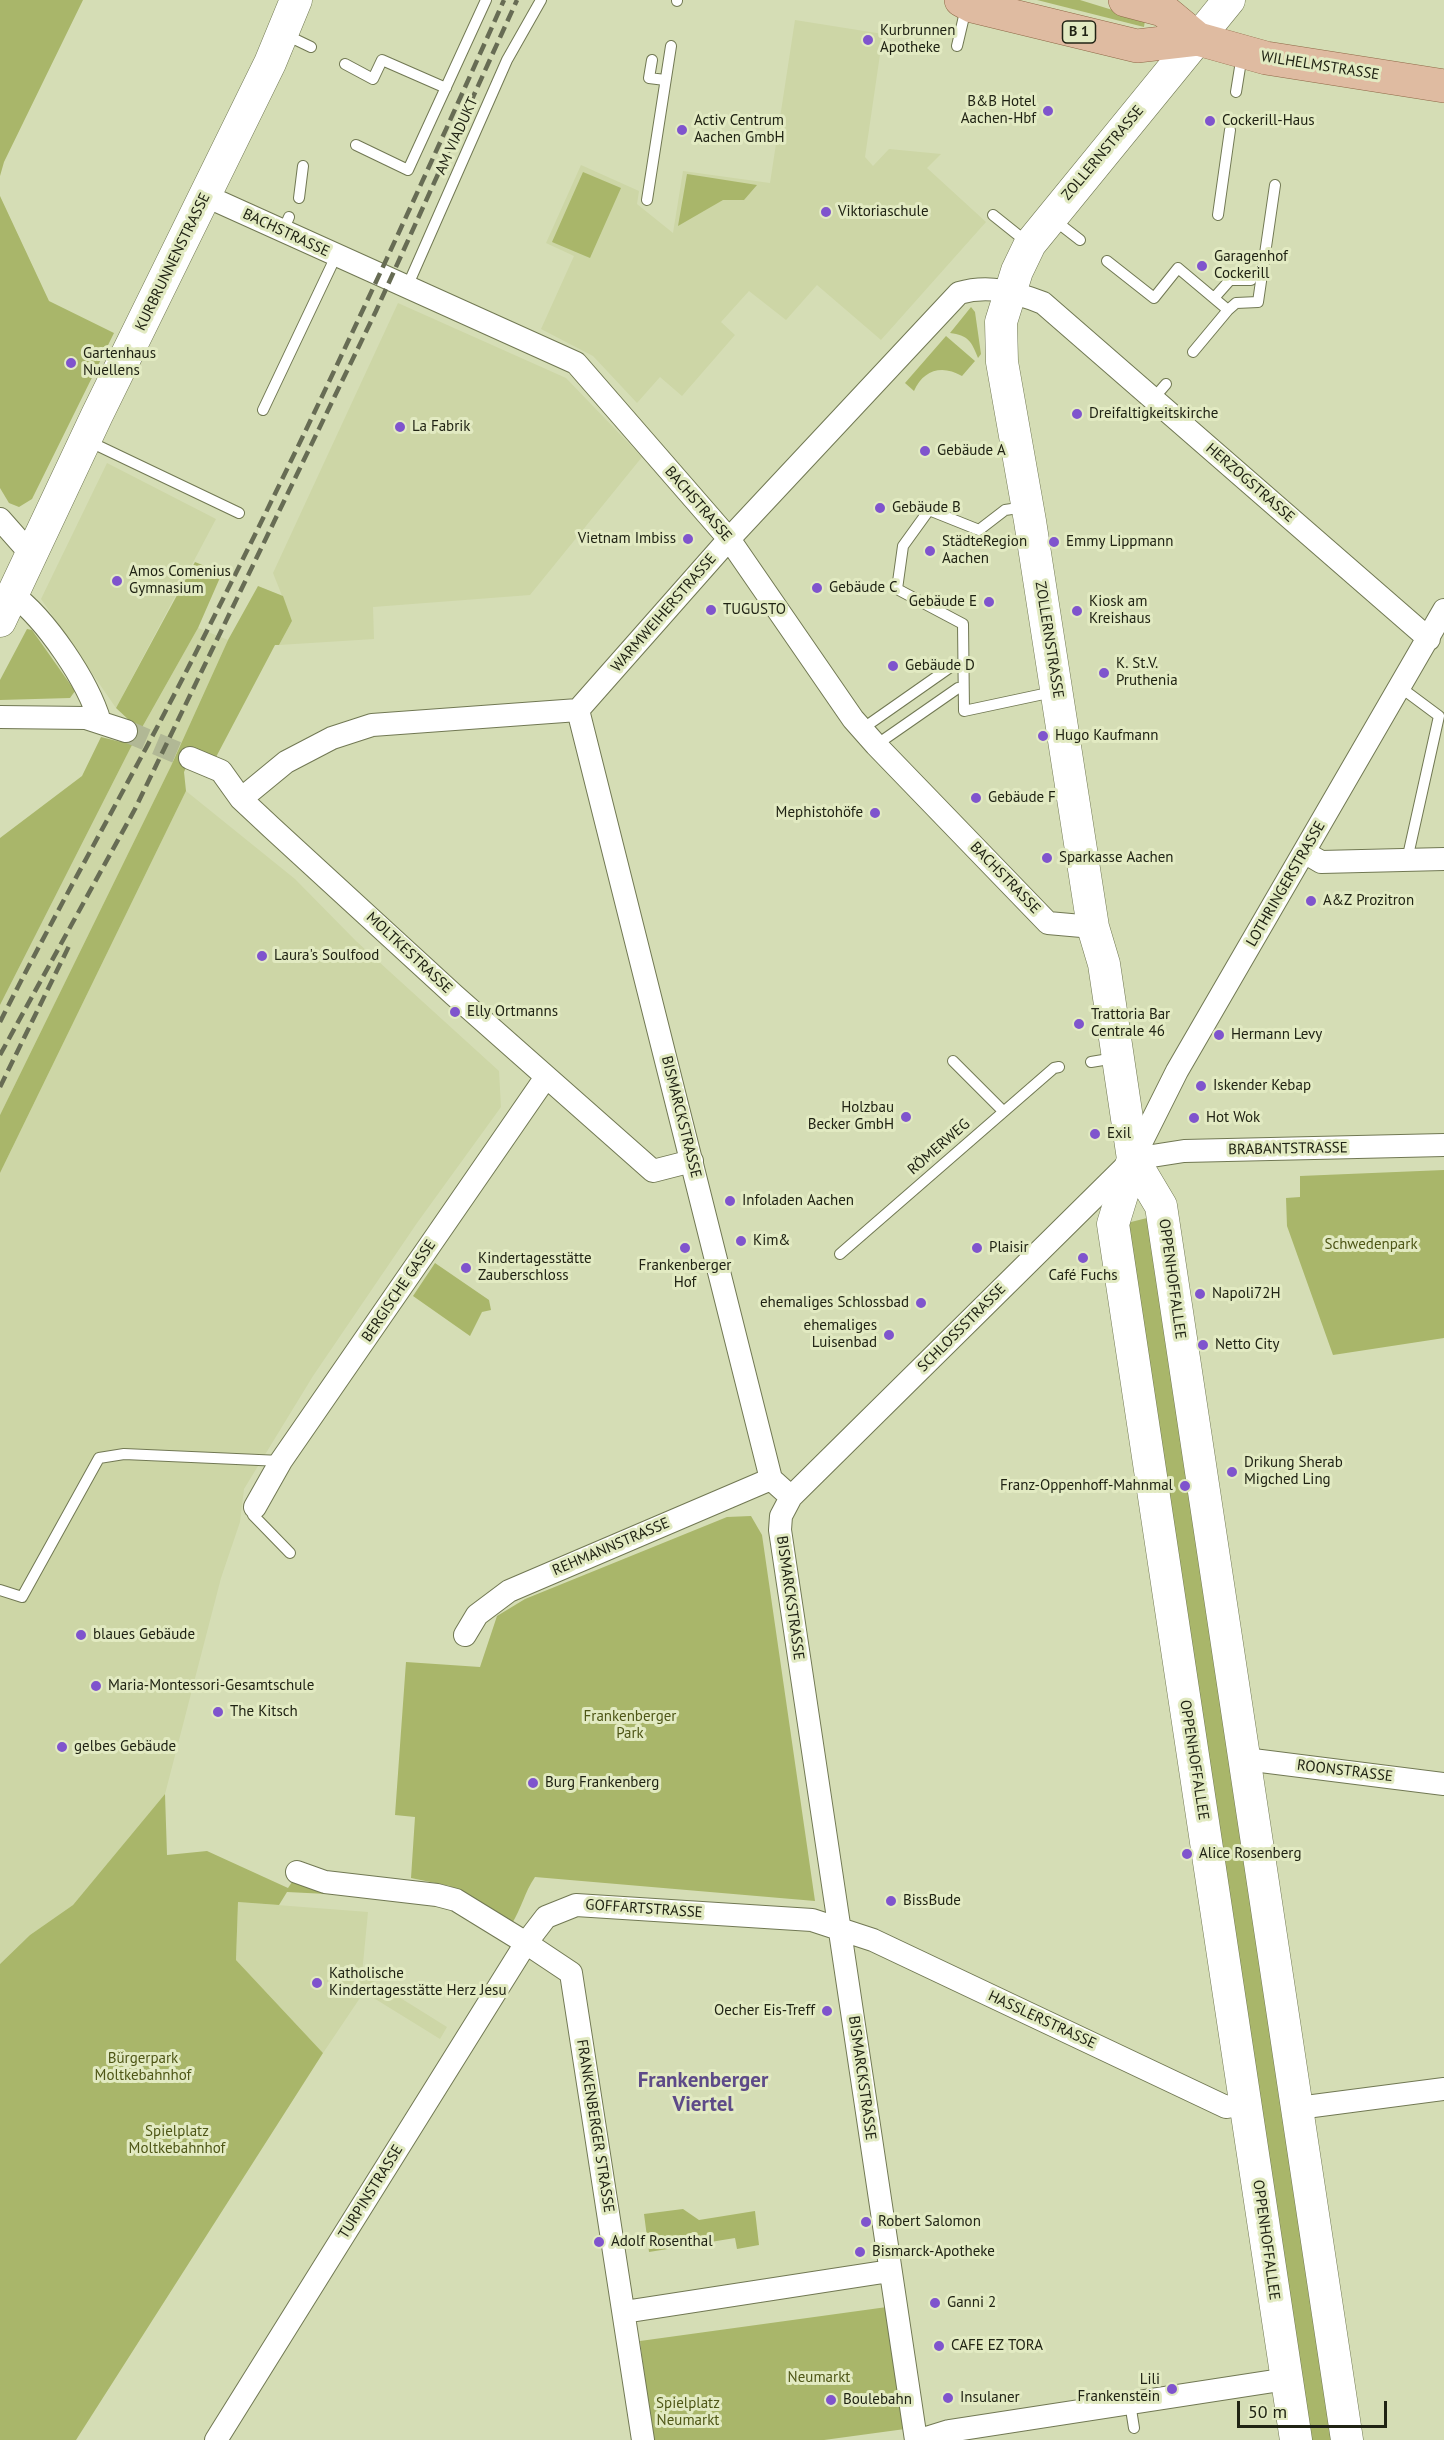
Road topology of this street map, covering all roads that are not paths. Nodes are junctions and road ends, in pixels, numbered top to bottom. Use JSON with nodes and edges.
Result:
{"nodes":[{"id":1,"x":296,"y":0,"type":"edge"},
{"id":2,"x":486,"y":0,"type":"edge"},
{"id":3,"x":541,"y":0,"type":"edge"},
{"id":4,"x":1229,"y":0,"type":"edge"},
{"id":5,"x":964,"y":2,"type":"edge"},
{"id":6,"x":1141,"y":2,"type":"edge"},
{"id":7,"x":282,"y":34,"type":"junction"},
{"id":8,"x":1198,"y":39,"type":"junction"},
{"id":9,"x":670,"y":46,"type":"dead end"},
{"id":10,"x":957,"y":46,"type":"dead end"},
{"id":11,"x":310,"y":47,"type":"dead end"},
{"id":12,"x":1242,"y":52,"type":"junction"},
{"id":13,"x":652,"y":60,"type":"dead end"},
{"id":14,"x":345,"y":64,"type":"dead end"},
{"id":15,"x":665,"y":80,"type":"junction"},
{"id":16,"x":1444,"y":86,"type":"edge"},
{"id":17,"x":446,"y":88,"type":"junction"},
{"id":18,"x":1236,"y":92,"type":"dead end"},
{"id":19,"x":1230,"y":130,"type":"dead end"},
{"id":20,"x":356,"y":145,"type":"dead end"},
{"id":21,"x":303,"y":166,"type":"dead end"},
{"id":22,"x":1275,"y":185,"type":"dead end"},
{"id":23,"x":206,"y":196,"type":"junction"},
{"id":24,"x":299,"y":198,"type":"dead end"},
{"id":25,"x":647,"y":200,"type":"dead end"},
{"id":26,"x":993,"y":215,"type":"dead end"},
{"id":27,"x":1218,"y":215,"type":"dead end"},
{"id":28,"x":1050,"y":217,"type":"junction"},
{"id":29,"x":1080,"y":240,"type":"dead end"},
{"id":30,"x":1030,"y":244,"type":"junction"},
{"id":31,"x":336,"y":256,"type":"junction"},
{"id":32,"x":1107,"y":261,"type":"dead end"},
{"id":33,"x":1251,"y":280,"type":"dead end"},
{"id":34,"x":407,"y":287,"type":"junction"},
{"id":35,"x":1010,"y":290,"type":"junction"},
{"id":36,"x":1214,"y":298,"type":"junction"},
{"id":37,"x":1228,"y":310,"type":"junction"},
{"id":38,"x":1193,"y":352,"type":"dead end"},
{"id":39,"x":264,"y":410,"type":"dead end"},
{"id":40,"x":85,"y":440,"type":"junction"},
{"id":41,"x":1028,"y":506,"type":"junction"},
{"id":42,"x":239,"y":513,"type":"dead end"},
{"id":43,"x":0,"y":519,"type":"edge"},
{"id":44,"x":729,"y":539,"type":"junction"},
{"id":45,"x":30,"y":553,"type":"junction"},
{"id":46,"x":6,"y":607,"type":"edge"},
{"id":47,"x":1444,"y":610,"type":"edge"},
{"id":48,"x":1429,"y":639,"type":"junction"},
{"id":49,"x":952,"y":666,"type":"dead end"},
{"id":50,"x":1400,"y":687,"type":"junction"},
{"id":51,"x":958,"y":688,"type":"dead end"},
{"id":52,"x":1056,"y":691,"type":"junction"},
{"id":53,"x":578,"y":710,"type":"junction"},
{"id":54,"x":0,"y":717,"type":"edge"},
{"id":55,"x":100,"y":722,"type":"junction"},
{"id":56,"x":126,"y":731,"type":"tunnel mouth"},
{"id":57,"x":869,"y":737,"type":"junction"},
{"id":58,"x":190,"y":758,"type":"tunnel mouth"},
{"id":59,"x":242,"y":799,"type":"junction"},
{"id":60,"x":1304,"y":852,"type":"junction"},
{"id":61,"x":1444,"y":859,"type":"edge"},
{"id":62,"x":1407,"y":860,"type":"junction"},
{"id":63,"x":1093,"y":927,"type":"junction"},
{"id":64,"x":954,"y":1060,"type":"dead end"},
{"id":65,"x":1059,"y":1067,"type":"dead end"},
{"id":66,"x":546,"y":1077,"type":"junction"},
{"id":67,"x":1003,"y":1111,"type":"junction"},
{"id":68,"x":1444,"y":1145,"type":"edge"},
{"id":69,"x":1133,"y":1159,"type":"junction"},
{"id":70,"x":692,"y":1161,"type":"junction"},
{"id":71,"x":840,"y":1254,"type":"dead end"},
{"id":72,"x":281,"y":1461,"type":"junction"},
{"id":73,"x":771,"y":1479,"type":"junction"},
{"id":74,"x":791,"y":1497,"type":"junction"},
{"id":75,"x":255,"y":1507,"type":"joint"},
{"id":76,"x":290,"y":1553,"type":"dead end"},
{"id":77,"x":0,"y":1590,"type":"edge"},
{"id":78,"x":465,"y":1635,"type":"dead end"},
{"id":79,"x":1245,"y":1759,"type":"junction"},
{"id":80,"x":1444,"y":1784,"type":"edge"},
{"id":81,"x":297,"y":1872,"type":"dead end"},
{"id":82,"x":840,"y":1927,"type":"junction"},
{"id":83,"x":526,"y":1943,"type":"junction"},
{"id":84,"x":1444,"y":2089,"type":"edge"},
{"id":85,"x":1246,"y":2104,"type":"junction"},
{"id":86,"x":1298,"y":2108,"type":"junction"},
{"id":87,"x":890,"y":2271,"type":"junction"},
{"id":88,"x":624,"y":2312,"type":"junction"},
{"id":89,"x":1287,"y":2379,"type":"junction"},
{"id":90,"x":1130,"y":2403,"type":"junction"},
{"id":91,"x":1134,"y":2428,"type":"dead end"},
{"id":92,"x":216,"y":2440,"type":"edge"},
{"id":93,"x":643,"y":2440,"type":"edge"},
{"id":94,"x":918,"y":2440,"type":"edge"},
{"id":95,"x":1296,"y":2440,"type":"edge"},
{"id":96,"x":1347,"y":2440,"type":"edge"}],
"edges":[{"from":1,"to":7,"type":"street","name":"KURBRUNNENSTRASSE"},
{"from":2,"to":17,"type":"lane"},
{"from":3,"to":34,"type":"lane","name":"AM VIADUKT"},
{"from":4,"to":8,"type":"street","name":"ZOLLERNSTRASSE"},
{"from":5,"to":8,"type":"main road","number":"B 1"},
{"from":5,"to":10,"type":"lane"},
{"from":6,"to":8,"type":"main road","number":"B 1"},
{"from":7,"to":11,"type":"lane"},
{"from":7,"to":23,"type":"street","name":"KURBRUNNENSTRASSE"},
{"from":8,"to":12,"type":"main road","name":"WILHELMSTRASSE","number":"B 1"},
{"from":8,"to":28,"type":"street","name":"ZOLLERNSTRASSE"},
{"from":9,"to":15,"type":"lane"},
{"from":12,"to":16,"type":"main road","name":"WILHELMSTRASSE","number":"B 1"},
{"from":12,"to":18,"type":"lane"},
{"from":13,"to":15,"type":"lane"},
{"from":14,"to":17,"type":"lane"},
{"from":15,"to":25,"type":"lane"},
{"from":17,"to":20,"type":"lane"},
{"from":19,"to":27,"type":"lane"},
{"from":21,"to":24,"type":"lane"},
{"from":22,"to":37,"type":"lane"},
{"from":23,"to":31,"type":"street","name":"BACHSTRASSE"},
{"from":23,"to":40,"type":"street","name":"KURBRUNNENSTRASSE"},
{"from":26,"to":30,"type":"lane"},
{"from":28,"to":29,"type":"lane"},
{"from":28,"to":30,"type":"street","name":"ZOLLERNSTRASSE"},
{"from":30,"to":35,"type":"street","name":"ZOLLERNSTRASSE"},
{"from":31,"to":34,"type":"street","name":"BACHSTRASSE"},
{"from":31,"to":39,"type":"lane"},
{"from":32,"to":36,"type":"lane"},
{"from":33,"to":36,"type":"lane"},
{"from":34,"to":44,"type":"street","name":"BACHSTRASSE"},
{"from":35,"to":41,"type":"street","name":"ZOLLERNSTRASSE"},
{"from":35,"to":44,"type":"street","name":"WARMWEIHERSTRASSE"},
{"from":35,"to":48,"type":"street","name":"HERZOGSTRASSE"},
{"from":36,"to":37,"type":"lane"},
{"from":37,"to":38,"type":"lane"},
{"from":40,"to":42,"type":"lane"},
{"from":40,"to":45,"type":"street","name":"KURBRUNNENSTRASSE"},
{"from":41,"to":52,"type":"street","name":"ZOLLERNSTRASSE"},
{"from":41,"to":52,"type":"lane"},
{"from":43,"to":45,"type":"street"},
{"from":44,"to":53,"type":"street","name":"WARMWEIHERSTRASSE"},
{"from":44,"to":57,"type":"street","name":"BACHSTRASSE"},
{"from":45,"to":46,"type":"street","name":"KURBRUNNENSTRASSE"},
{"from":46,"to":55,"type":"street"},
{"from":47,"to":48,"type":"street","name":"LOTHRINGERSTRASSE"},
{"from":48,"to":50,"type":"street","name":"LOTHRINGERSTRASSE"},
{"from":49,"to":57,"type":"lane"},
{"from":50,"to":60,"type":"street","name":"LOTHRINGERSTRASSE"},
{"from":50,"to":62,"type":"lane"},
{"from":51,"to":57,"type":"lane"},
{"from":52,"to":63,"type":"street","name":"ZOLLERNSTRASSE"},
{"from":53,"to":59,"type":"street"},
{"from":53,"to":70,"type":"street","name":"BISMARCKSTRASSE"},
{"from":54,"to":55,"type":"street"},
{"from":55,"to":56,"type":"street"},
{"from":57,"to":63,"type":"street","name":"BACHSTRASSE"},
{"from":58,"to":59,"type":"street","name":"MOLTKESTRASSE"},
{"from":59,"to":66,"type":"street","name":"MOLTKESTRASSE"},
{"from":60,"to":62,"type":"street"},
{"from":60,"to":69,"type":"street","name":"LOTHRINGERSTRASSE"},
{"from":61,"to":62,"type":"street"},
{"from":63,"to":69,"type":"street","name":"ZOLLERNSTRASSE"},
{"from":64,"to":67,"type":"lane"},
{"from":65,"to":67,"type":"lane","name":"RÖMERWEG"},
{"from":66,"to":70,"type":"street","name":"MOLTKESTRASSE"},
{"from":66,"to":72,"type":"street","name":"BERGISCHE GASSE"},
{"from":67,"to":71,"type":"lane","name":"RÖMERWEG"},
{"from":68,"to":69,"type":"street","name":"BRABANTSTRASSE"},
{"from":69,"to":74,"type":"street","name":"SCHLOSSSTRASSE"},
{"from":69,"to":79,"type":"street","name":"OPPENHOFFALLEE"},
{"from":69,"to":85,"type":"street","name":"OPPENHOFFALLEE"},
{"from":70,"to":73,"type":"street","name":"BISMARCKSTRASSE"},
{"from":72,"to":75,"type":"street","name":"BERGISCHE GASSE"},
{"from":72,"to":77,"type":"lane"},
{"from":73,"to":74,"type":"street"},
{"from":73,"to":78,"type":"street","name":"REHMANNSTRASSE"},
{"from":74,"to":82,"type":"street","name":"BISMARCKSTRASSE"},
{"from":75,"to":76,"type":"lane"},
{"from":79,"to":80,"type":"street","name":"ROONSTRASSE"},
{"from":79,"to":86,"type":"street","name":"OPPENHOFFALLEE"},
{"from":81,"to":83,"type":"street"},
{"from":82,"to":83,"type":"street","name":"GOFFARTSTRASSE"},
{"from":82,"to":85,"type":"street","name":"HASSLERSTRASSE"},
{"from":82,"to":87,"type":"street","name":"BISMARCKSTRASSE"},
{"from":83,"to":88,"type":"street","name":"FRANKENBERGER STRASSE"},
{"from":83,"to":92,"type":"street","name":"TURPINSTRASSE"},
{"from":84,"to":86,"type":"street"},
{"from":85,"to":89,"type":"street","name":"OPPENHOFFALLEE"},
{"from":86,"to":96,"type":"street","name":"OPPENHOFFALLEE"},
{"from":87,"to":88,"type":"street"},
{"from":87,"to":94,"type":"street","name":"BISMARCKSTRASSE"},
{"from":88,"to":93,"type":"street","name":"FRANKENBERGER STRASSE"},
{"from":89,"to":90,"type":"street"},
{"from":89,"to":95,"type":"street","name":"OPPENHOFFALLEE"},
{"from":90,"to":91,"type":"lane"},
{"from":90,"to":94,"type":"street"}]}
